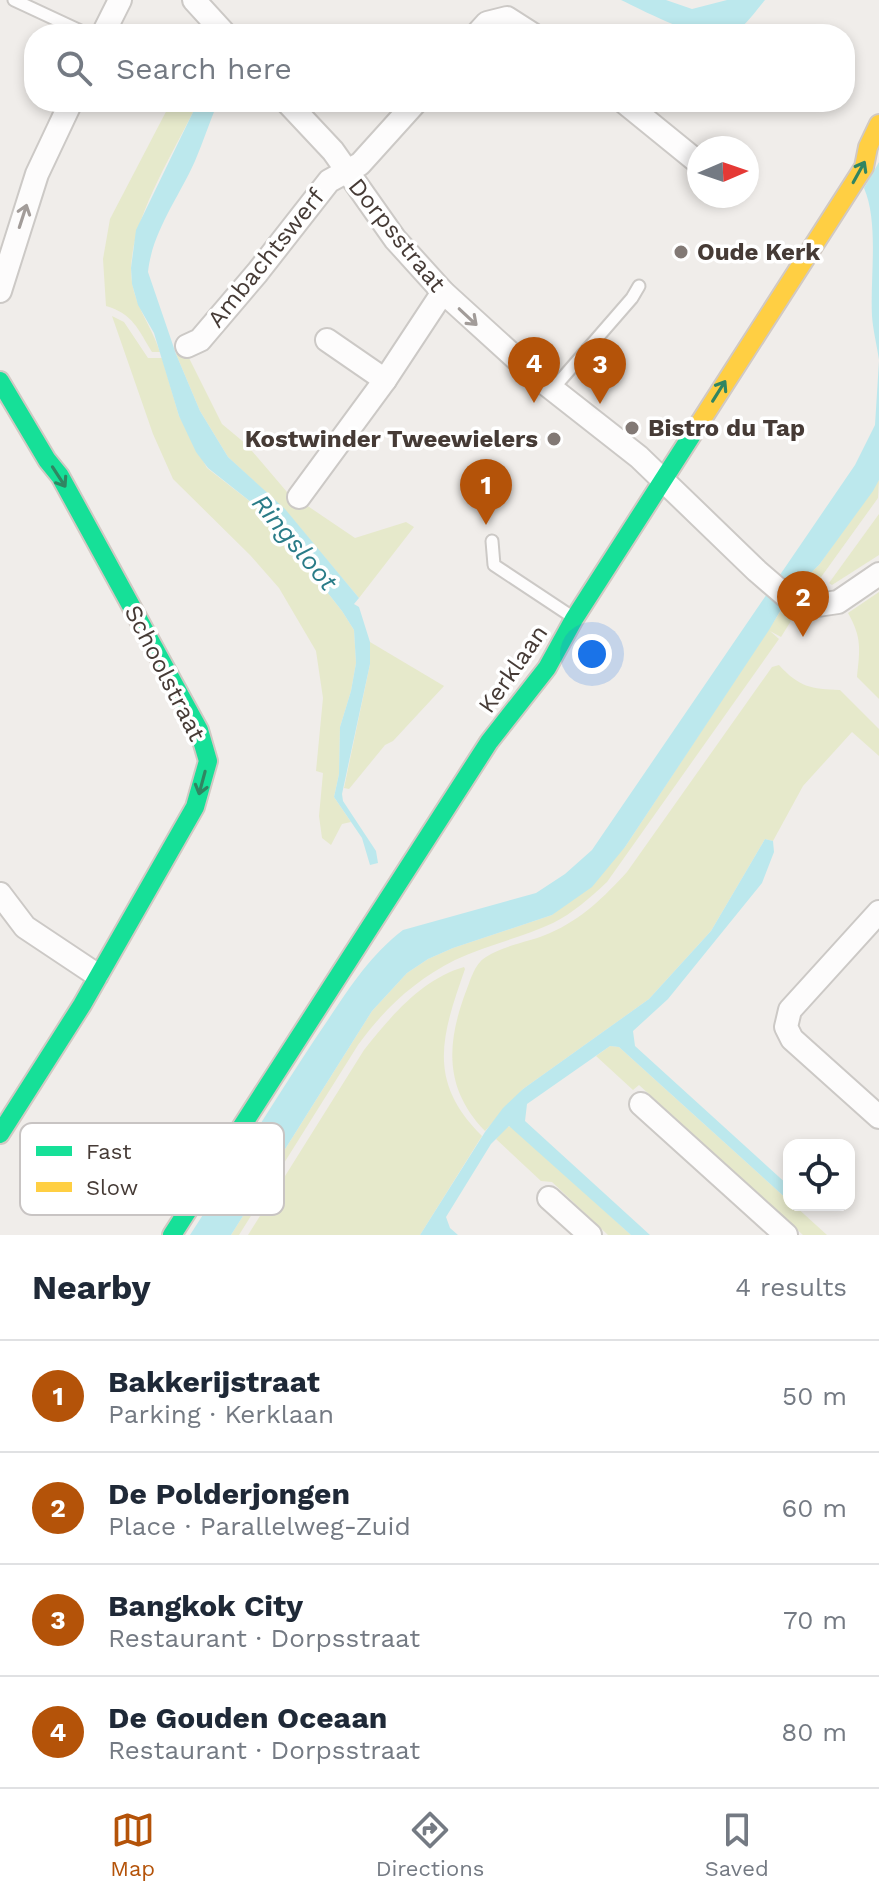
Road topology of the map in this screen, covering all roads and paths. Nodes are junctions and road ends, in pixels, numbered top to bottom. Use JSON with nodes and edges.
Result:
{"nodes":[{"id":1,"x":14,"y":0,"type":"edge"},
{"id":2,"x":120,"y":0,"type":"edge"},
{"id":3,"x":194,"y":0,"type":"edge"},
{"id":4,"x":66,"y":24,"type":"edge"},
{"id":5,"x":108,"y":24,"type":"edge"},
{"id":6,"x":216,"y":24,"type":"edge"},
{"id":7,"x":486,"y":24,"type":"edge"},
{"id":8,"x":516,"y":24,"type":"edge"},
{"id":9,"x":66,"y":112,"type":"edge"},
{"id":10,"x":296,"y":112,"type":"edge"},
{"id":11,"x":407,"y":112,"type":"edge"},
{"id":12,"x":636,"y":112,"type":"edge"},
{"id":13,"x":879,"y":124,"type":"edge"},
{"id":14,"x":687,"y":153,"type":"edge"},
{"id":15,"x":346,"y":172,"type":"junction"},
{"id":16,"x":639,"y":286,"type":"dead end"},
{"id":17,"x":0,"y":291,"type":"edge"},
{"id":18,"x":443,"y":292,"type":"junction"},
{"id":19,"x":327,"y":340,"type":"dead end"},
{"id":20,"x":187,"y":346,"type":"dead end"},
{"id":21,"x":385,"y":380,"type":"junction"},
{"id":22,"x":0,"y":381,"type":"edge"},
{"id":23,"x":552,"y":390,"type":"junction"},
{"id":24,"x":663,"y":481,"type":"junction"},
{"id":25,"x":299,"y":497,"type":"dead end"},
{"id":26,"x":492,"y":541,"type":"dead end"},
{"id":27,"x":879,"y":574,"type":"edge"},
{"id":28,"x":574,"y":619,"type":"junction"},
{"id":29,"x":0,"y":894,"type":"edge"},
{"id":30,"x":879,"y":912,"type":"edge"},
{"id":31,"x":97,"y":975,"type":"junction"},
{"id":32,"x":641,"y":1104,"type":"dead end"},
{"id":33,"x":879,"y":1117,"type":"edge"},
{"id":34,"x":244,"y":1123,"type":"edge"},
{"id":35,"x":0,"y":1134,"type":"edge"},
{"id":36,"x":549,"y":1198,"type":"dead end"},
{"id":37,"x":185,"y":1215,"type":"edge"},
{"id":38,"x":172,"y":1235,"type":"edge"},
{"id":39,"x":590,"y":1235,"type":"edge"},
{"id":40,"x":786,"y":1235,"type":"edge"}],
"edges":[{"from":1,"to":4,"type":"lane"},
{"from":2,"to":5,"type":"street"},
{"from":3,"to":6,"type":"street"},
{"from":7,"to":8,"type":"street"},
{"from":17,"to":9,"type":"street","one_way":true},
{"from":10,"to":15,"type":"street","name":"Dorpsstraat"},
{"from":11,"to":15,"type":"street","name":"Ambachtswerf"},
{"from":12,"to":14,"type":"street"},
{"from":24,"to":13,"type":"street","name":"Kerklaan","one_way":true},
{"from":15,"to":18,"type":"street","name":"Dorpsstraat"},
{"from":15,"to":20,"type":"street","name":"Ambachtswerf"},
{"from":16,"to":23,"type":"lane"},
{"from":18,"to":21,"type":"street"},
{"from":18,"to":23,"type":"street","name":"Dorpsstraat","one_way":true},
{"from":19,"to":21,"type":"street"},
{"from":21,"to":25,"type":"street"},
{"from":22,"to":31,"type":"street","name":"Schoolstraat","one_way":true},
{"from":23,"to":24,"type":"street","name":"Dorpsstraat"},
{"from":24,"to":27,"type":"street","name":"Dorpsstraat"},
{"from":24,"to":28,"type":"street","name":"Kerklaan"},
{"from":26,"to":28,"type":"lane"},
{"from":28,"to":34,"type":"street","name":"Kerklaan"},
{"from":29,"to":31,"type":"street"},
{"from":30,"to":33,"type":"street"},
{"from":31,"to":35,"type":"street","name":"Schoolstraat"},
{"from":32,"to":40,"type":"street"},
{"from":36,"to":39,"type":"street"},
{"from":37,"to":38,"type":"street","name":"Kerklaan"}]}
